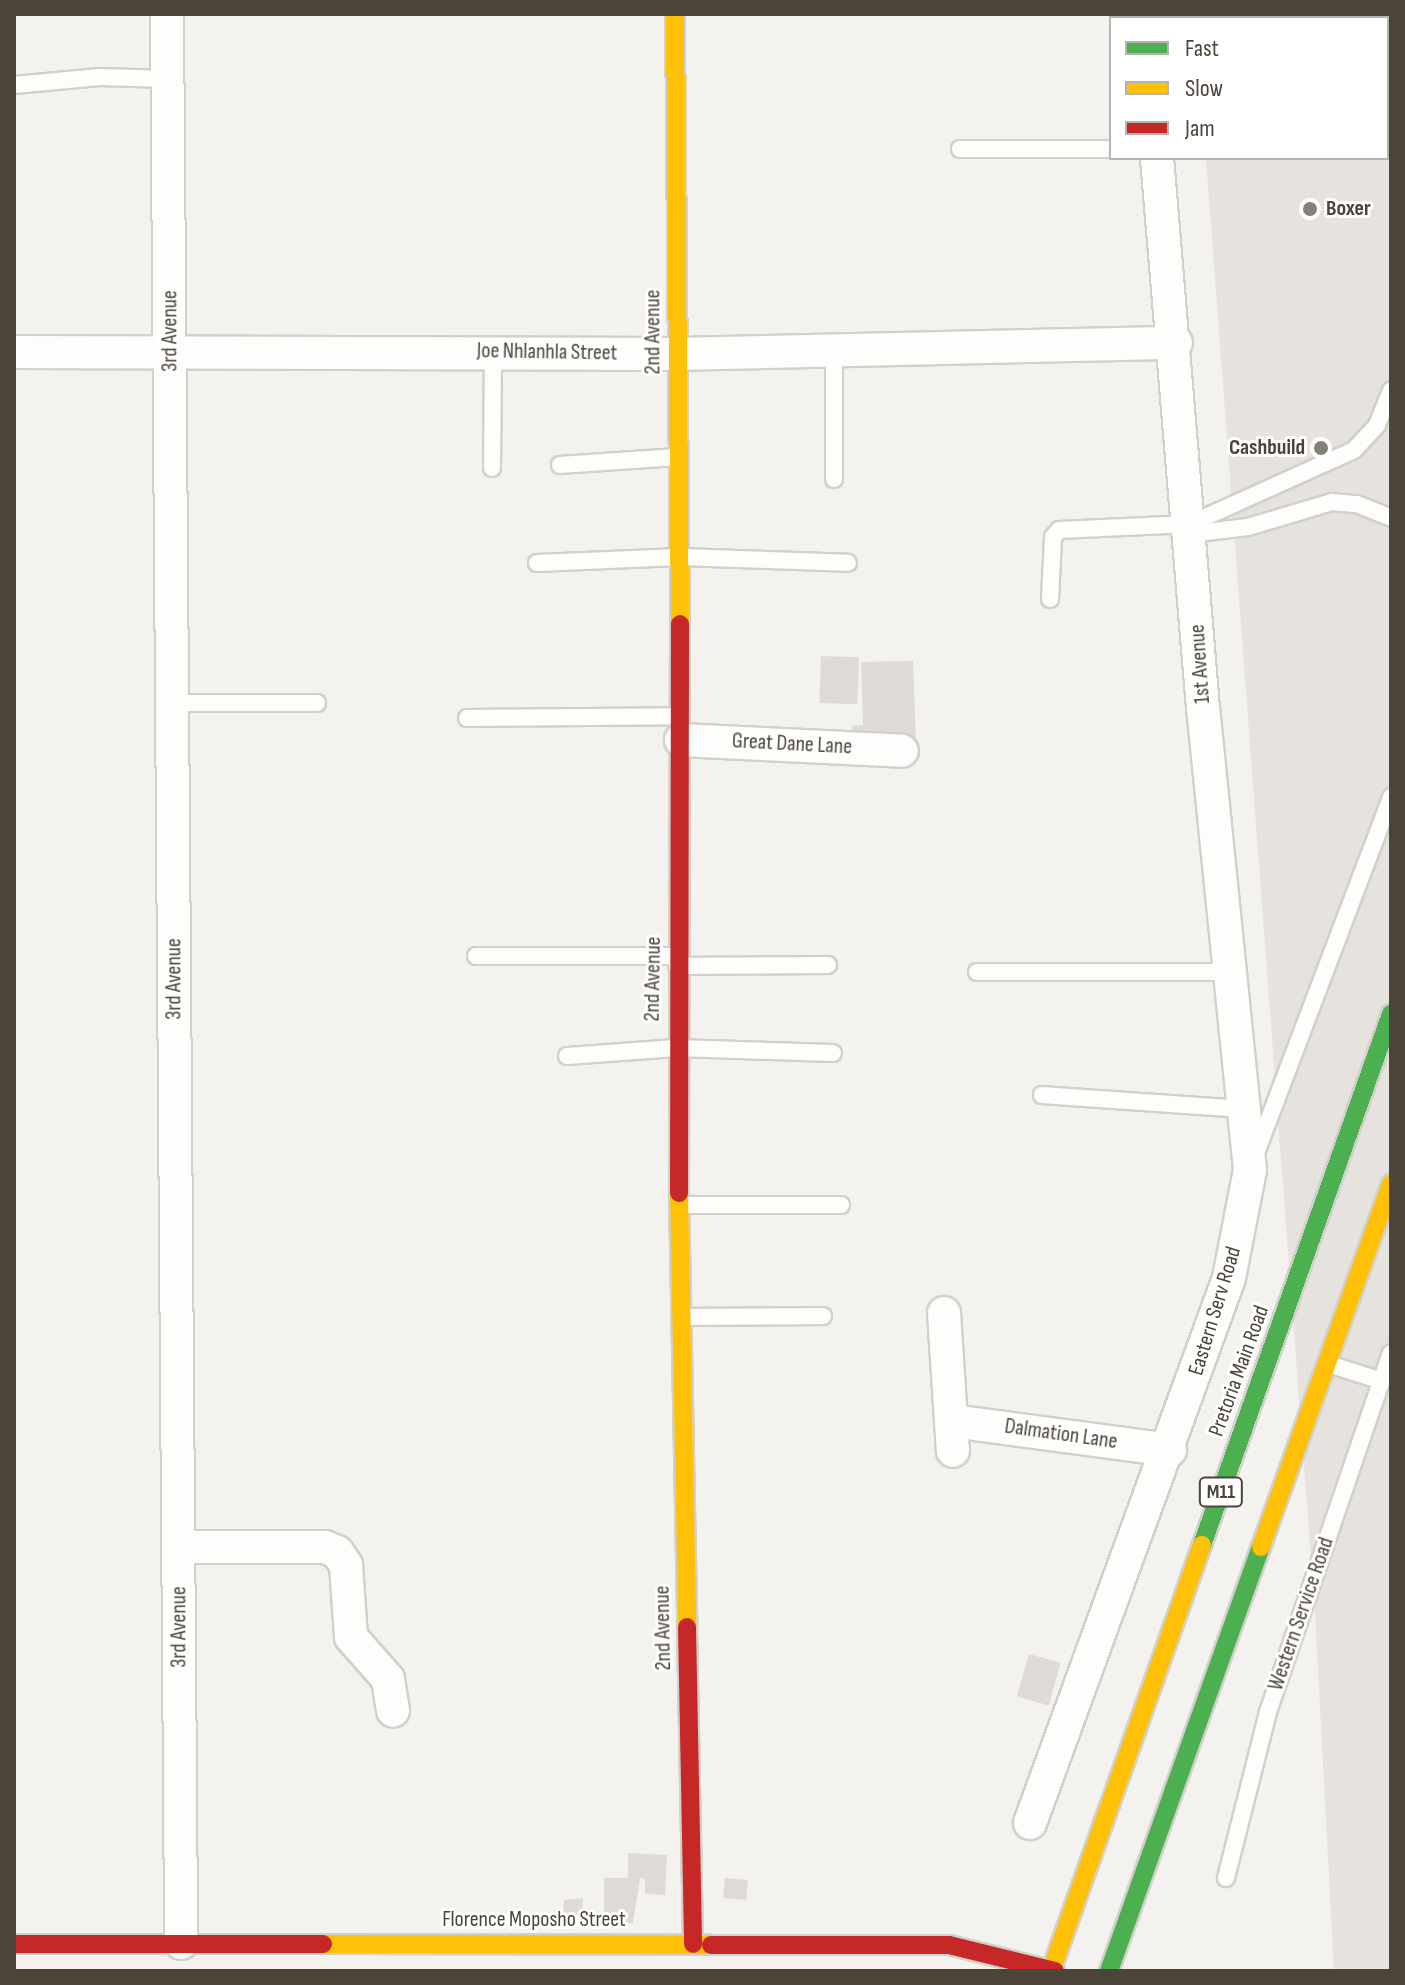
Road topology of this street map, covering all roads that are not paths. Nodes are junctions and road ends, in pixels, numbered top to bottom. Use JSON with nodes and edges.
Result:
{"nodes":[{"id":1,"x":167,"y":14,"type":"edge"},
{"id":2,"x":675,"y":14,"type":"edge"},
{"id":3,"x":167,"y":79,"type":"junction"},
{"id":4,"x":14,"y":85,"type":"edge"},
{"id":5,"x":960,"y":149,"type":"dead end"},
{"id":6,"x":1109,"y":149,"type":"edge"},
{"id":7,"x":1157,"y":160,"type":"edge"},
{"id":8,"x":1176,"y":343,"type":"junction"},
{"id":9,"x":170,"y":350,"type":"junction"},
{"id":10,"x":834,"y":350,"type":"junction"},
{"id":11,"x":14,"y":352,"type":"edge"},
{"id":12,"x":493,"y":352,"type":"junction"},
{"id":13,"x":677,"y":354,"type":"junction"},
{"id":14,"x":1391,"y":391,"type":"edge"},
{"id":15,"x":679,"y":457,"type":"junction"},
{"id":16,"x":560,"y":465,"type":"dead end"},
{"id":17,"x":492,"y":468,"type":"dead end"},
{"id":18,"x":834,"y":479,"type":"dead end"},
{"id":19,"x":1391,"y":518,"type":"edge"},
{"id":20,"x":1190,"y":529,"type":"junction"},
{"id":21,"x":680,"y":557,"type":"junction"},
{"id":22,"x":537,"y":563,"type":"dead end"},
{"id":23,"x":848,"y":563,"type":"dead end"},
{"id":24,"x":1050,"y":599,"type":"dead end"},
{"id":25,"x":172,"y":703,"type":"junction"},
{"id":26,"x":317,"y":703,"type":"dead end"},
{"id":27,"x":467,"y":718,"type":"dead end"},
{"id":28,"x":681,"y":728,"type":"junction"},
{"id":29,"x":902,"y":751,"type":"dead end"},
{"id":30,"x":1391,"y":797,"type":"edge"},
{"id":31,"x":476,"y":956,"type":"dead end"},
{"id":32,"x":677,"y":961,"type":"junction"},
{"id":33,"x":828,"y":965,"type":"dead end"},
{"id":34,"x":977,"y":972,"type":"dead end"},
{"id":35,"x":1230,"y":972,"type":"junction"},
{"id":36,"x":1391,"y":1014,"type":"edge"},
{"id":37,"x":676,"y":1048,"type":"junction"},
{"id":38,"x":833,"y":1053,"type":"dead end"},
{"id":39,"x":567,"y":1056,"type":"dead end"},
{"id":40,"x":1042,"y":1095,"type":"dead end"},
{"id":41,"x":1243,"y":1109,"type":"junction"},
{"id":42,"x":1250,"y":1170,"type":"junction"},
{"id":43,"x":1391,"y":1184,"type":"edge"},
{"id":44,"x":679,"y":1205,"type":"junction"},
{"id":45,"x":841,"y":1205,"type":"dead end"},
{"id":46,"x":944,"y":1313,"type":"dead end"},
{"id":47,"x":823,"y":1316,"type":"dead end"},
{"id":48,"x":681,"y":1317,"type":"junction"},
{"id":49,"x":1391,"y":1353,"type":"edge"},
{"id":50,"x":1328,"y":1364,"type":"junction"},
{"id":51,"x":1382,"y":1381,"type":"junction"},
{"id":52,"x":1170,"y":1450,"type":"junction"},
{"id":53,"x":179,"y":1547,"type":"junction"},
{"id":54,"x":393,"y":1711,"type":"dead end"},
{"id":55,"x":1030,"y":1823,"type":"dead end"},
{"id":56,"x":1226,"y":1878,"type":"dead end"},
{"id":57,"x":181,"y":1943,"type":"junction"},
{"id":58,"x":14,"y":1944,"type":"edge"},
{"id":59,"x":693,"y":1944,"type":"junction"},
{"id":60,"x":1052,"y":1971,"type":"edge"},
{"id":61,"x":1109,"y":1971,"type":"edge"}],
"edges":[{"from":1,"to":3,"type":"street","name":"3rd Avenue"},
{"from":2,"to":13,"type":"street","name":"2nd Avenue"},
{"from":3,"to":4,"type":"lane"},
{"from":3,"to":9,"type":"street","name":"3rd Avenue"},
{"from":5,"to":6,"type":"lane"},
{"from":7,"to":8,"type":"street","name":"1st Avenue"},
{"from":8,"to":10,"type":"street","name":"Joe Nhlanhla Street"},
{"from":8,"to":20,"type":"street","name":"1st Avenue"},
{"from":9,"to":11,"type":"street","name":"Joe Nhlanhla Street"},
{"from":9,"to":12,"type":"street","name":"Joe Nhlanhla Street"},
{"from":9,"to":25,"type":"street","name":"3rd Avenue"},
{"from":10,"to":13,"type":"street","name":"Joe Nhlanhla Street"},
{"from":10,"to":18,"type":"lane"},
{"from":12,"to":13,"type":"street","name":"Joe Nhlanhla Street"},
{"from":12,"to":17,"type":"lane"},
{"from":13,"to":15,"type":"street","name":"2nd Avenue"},
{"from":14,"to":20,"type":"lane"},
{"from":15,"to":16,"type":"lane"},
{"from":15,"to":21,"type":"street","name":"2nd Avenue"},
{"from":19,"to":20,"type":"lane"},
{"from":20,"to":24,"type":"lane"},
{"from":20,"to":35,"type":"street","name":"1st Avenue"},
{"from":21,"to":22,"type":"lane"},
{"from":21,"to":23,"type":"lane"},
{"from":21,"to":28,"type":"street","name":"2nd Avenue"},
{"from":25,"to":26,"type":"lane"},
{"from":25,"to":53,"type":"street","name":"3rd Avenue"},
{"from":27,"to":28,"type":"lane"},
{"from":28,"to":29,"type":"street","name":"Great Dane Lane"},
{"from":28,"to":32,"type":"street","name":"2nd Avenue"},
{"from":30,"to":42,"type":"lane","name":"Eastern Serv Road"},
{"from":31,"to":32,"type":"lane"},
{"from":32,"to":33,"type":"lane"},
{"from":32,"to":37,"type":"street","name":"2nd Avenue"},
{"from":34,"to":35,"type":"lane"},
{"from":35,"to":41,"type":"street","name":"1st Avenue"},
{"from":36,"to":60,"type":"street","name":"Pretoria Main Road","number":"M11"},
{"from":37,"to":38,"type":"lane"},
{"from":37,"to":39,"type":"lane"},
{"from":37,"to":44,"type":"street","name":"2nd Avenue"},
{"from":40,"to":41,"type":"lane"},
{"from":41,"to":42,"type":"street","name":"1st Avenue"},
{"from":42,"to":52,"type":"street","name":"Eastern Serv Road"},
{"from":43,"to":50,"type":"street","number":"M11"},
{"from":44,"to":45,"type":"lane"},
{"from":44,"to":48,"type":"street","name":"2nd Avenue"},
{"from":46,"to":52,"type":"street","name":"Dalmation Lane"},
{"from":47,"to":48,"type":"lane"},
{"from":48,"to":59,"type":"street","name":"2nd Avenue"},
{"from":49,"to":51,"type":"lane","name":"Western Service Road"},
{"from":50,"to":51,"type":"lane"},
{"from":50,"to":61,"type":"street","number":"M11"},
{"from":51,"to":56,"type":"lane","name":"Western Service Road"},
{"from":52,"to":55,"type":"street","name":"Eastern Serv Road"},
{"from":53,"to":54,"type":"street"},
{"from":53,"to":57,"type":"street","name":"3rd Avenue"},
{"from":57,"to":58,"type":"street","name":"Florence Moposho Street"},
{"from":57,"to":59,"type":"street","name":"Florence Moposho Street"},
{"from":59,"to":60,"type":"street","name":"Florence Moposho Street"}]}
